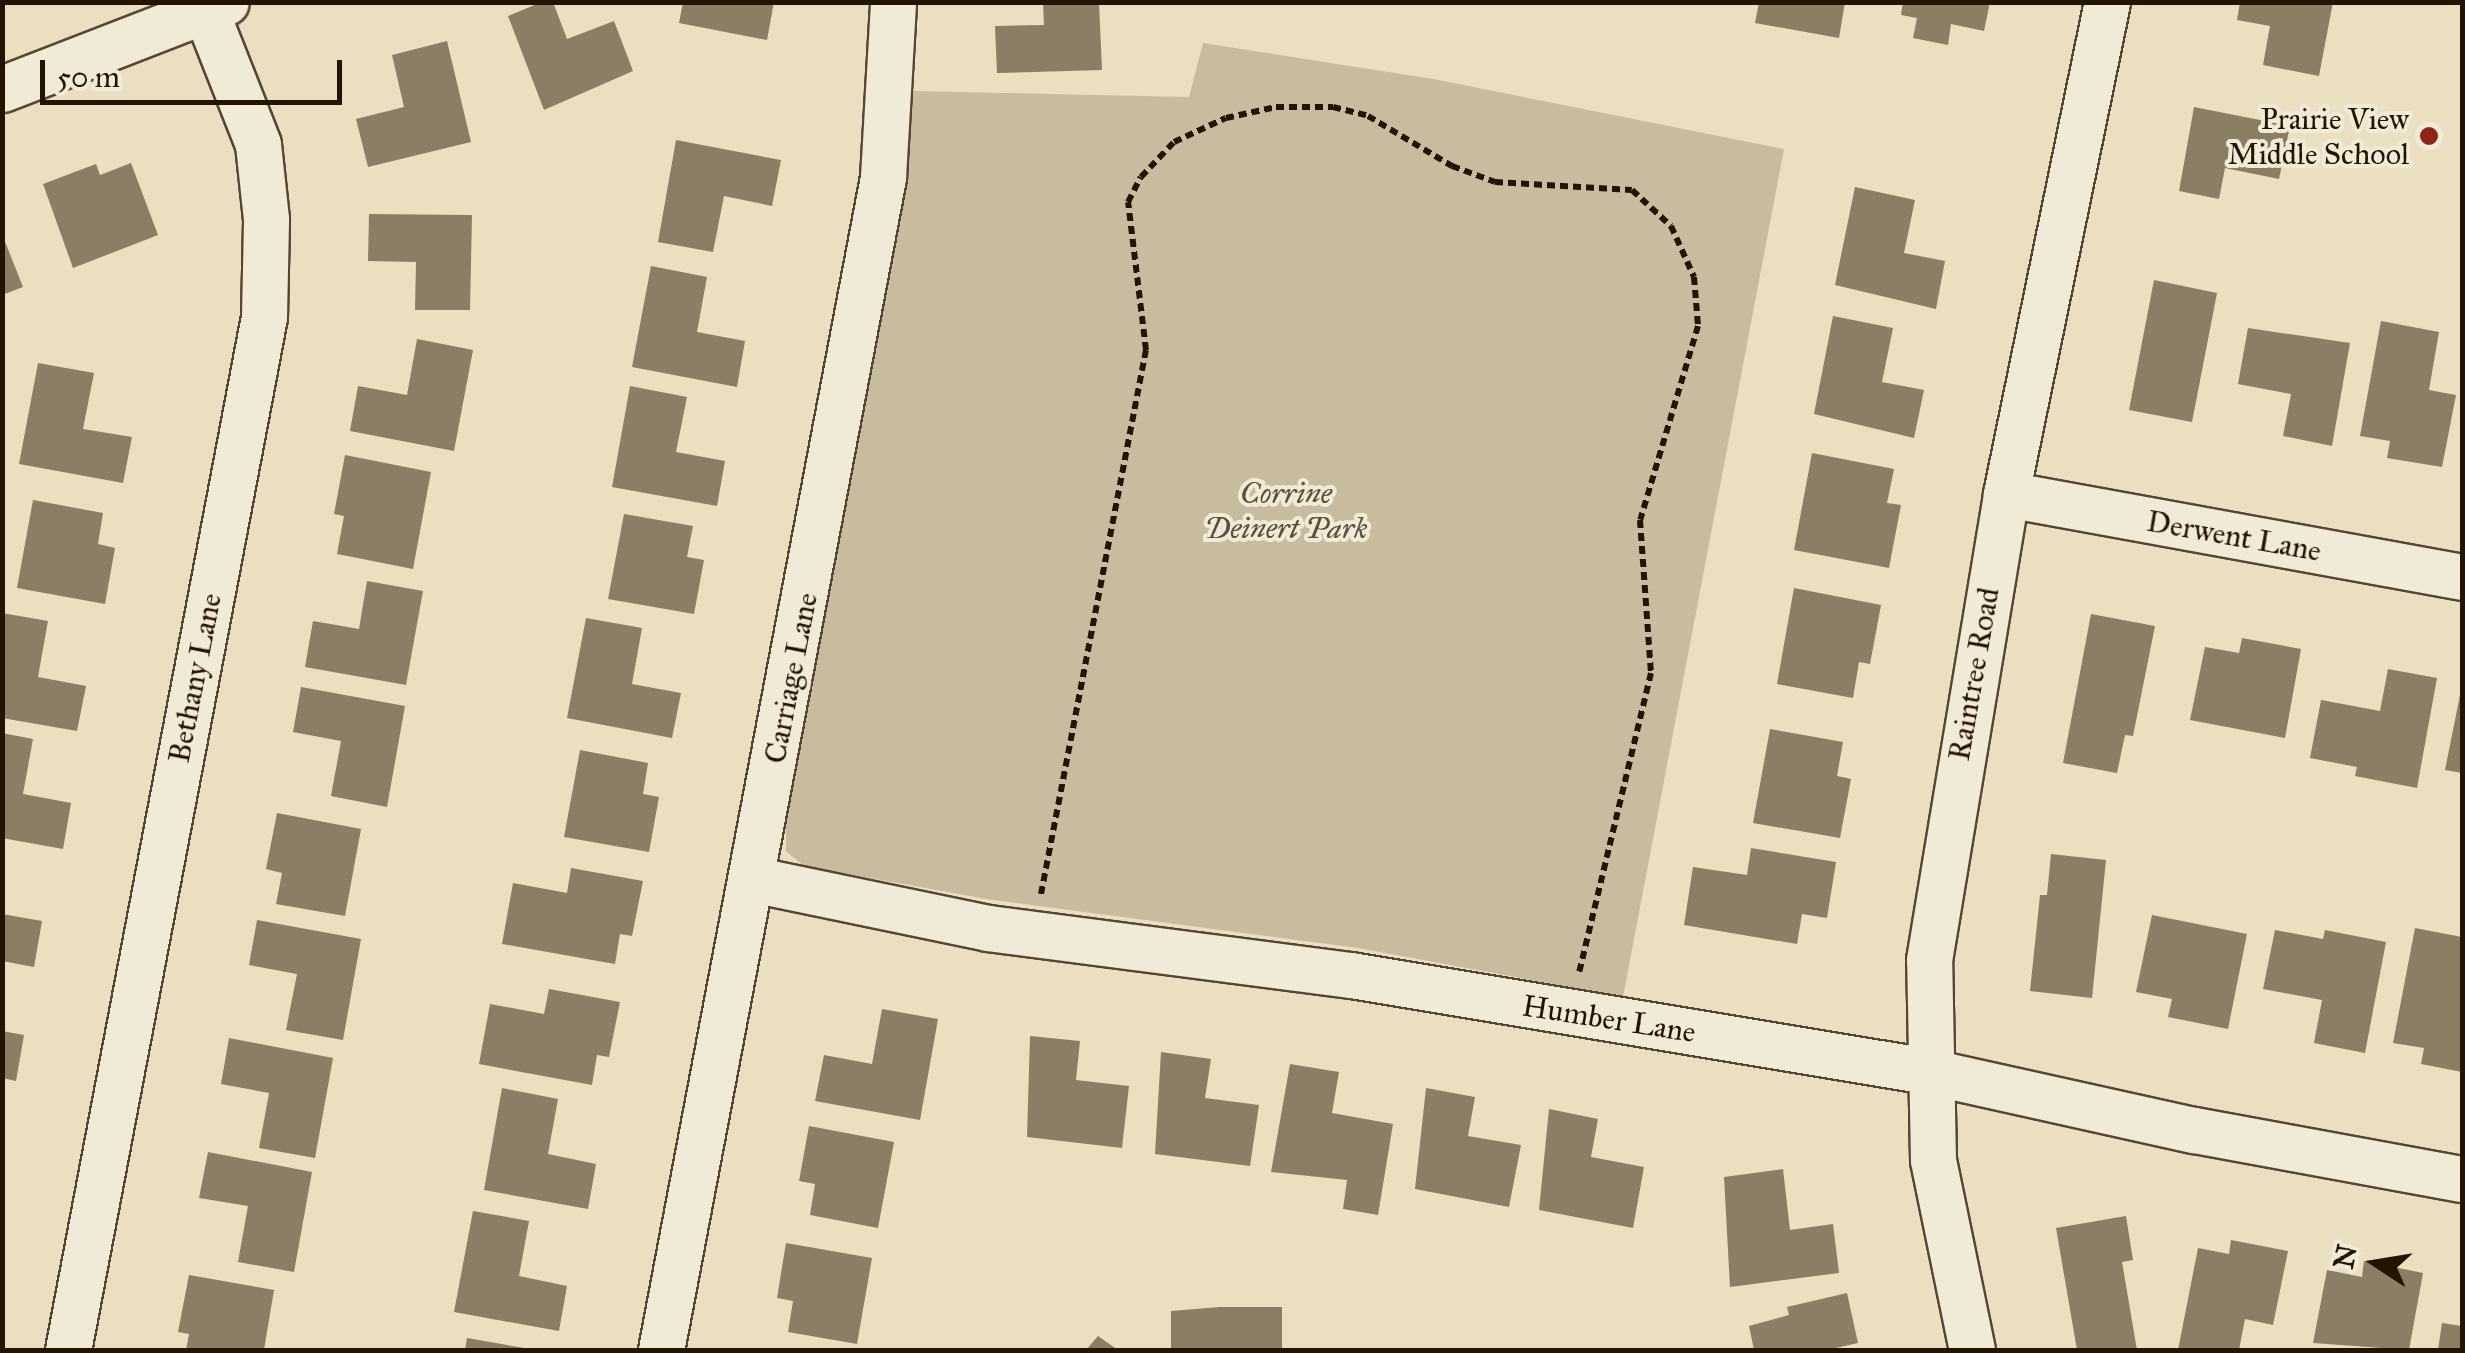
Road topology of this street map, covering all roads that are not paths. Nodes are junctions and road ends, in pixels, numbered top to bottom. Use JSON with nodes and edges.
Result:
{"nodes":[{"id":1,"x":893,"y":2,"type":"edge"},
{"id":2,"x":2107,"y":2,"type":"edge"},
{"id":3,"x":211,"y":5,"type":"edge"},
{"id":4,"x":2,"y":89,"type":"edge"},
{"id":5,"x":2006,"y":494,"type":"junction"},
{"id":6,"x":2462,"y":577,"type":"edge"},
{"id":7,"x":752,"y":879,"type":"junction"},
{"id":8,"x":1927,"y":1071,"type":"junction"},
{"id":9,"x":2462,"y":1179,"type":"edge"},
{"id":10,"x":68,"y":1350,"type":"edge"},
{"id":11,"x":660,"y":1350,"type":"edge"},
{"id":12,"x":1972,"y":1350,"type":"edge"}],
"edges":[{"from":1,"to":7,"type":"street","name":"Carriage Lane"},
{"from":2,"to":5,"type":"street","name":"Raintree Road"},
{"from":3,"to":4,"type":"street"},
{"from":3,"to":10,"type":"street","name":"Bethany Lane"},
{"from":5,"to":6,"type":"street","name":"Derwent Lane"},
{"from":5,"to":8,"type":"street","name":"Raintree Road"},
{"from":7,"to":8,"type":"street","name":"Humber Lane"},
{"from":7,"to":11,"type":"street","name":"Carriage Lane"},
{"from":8,"to":9,"type":"street","name":"Humber Lane"},
{"from":8,"to":12,"type":"street","name":"Raintree Road"}]}
